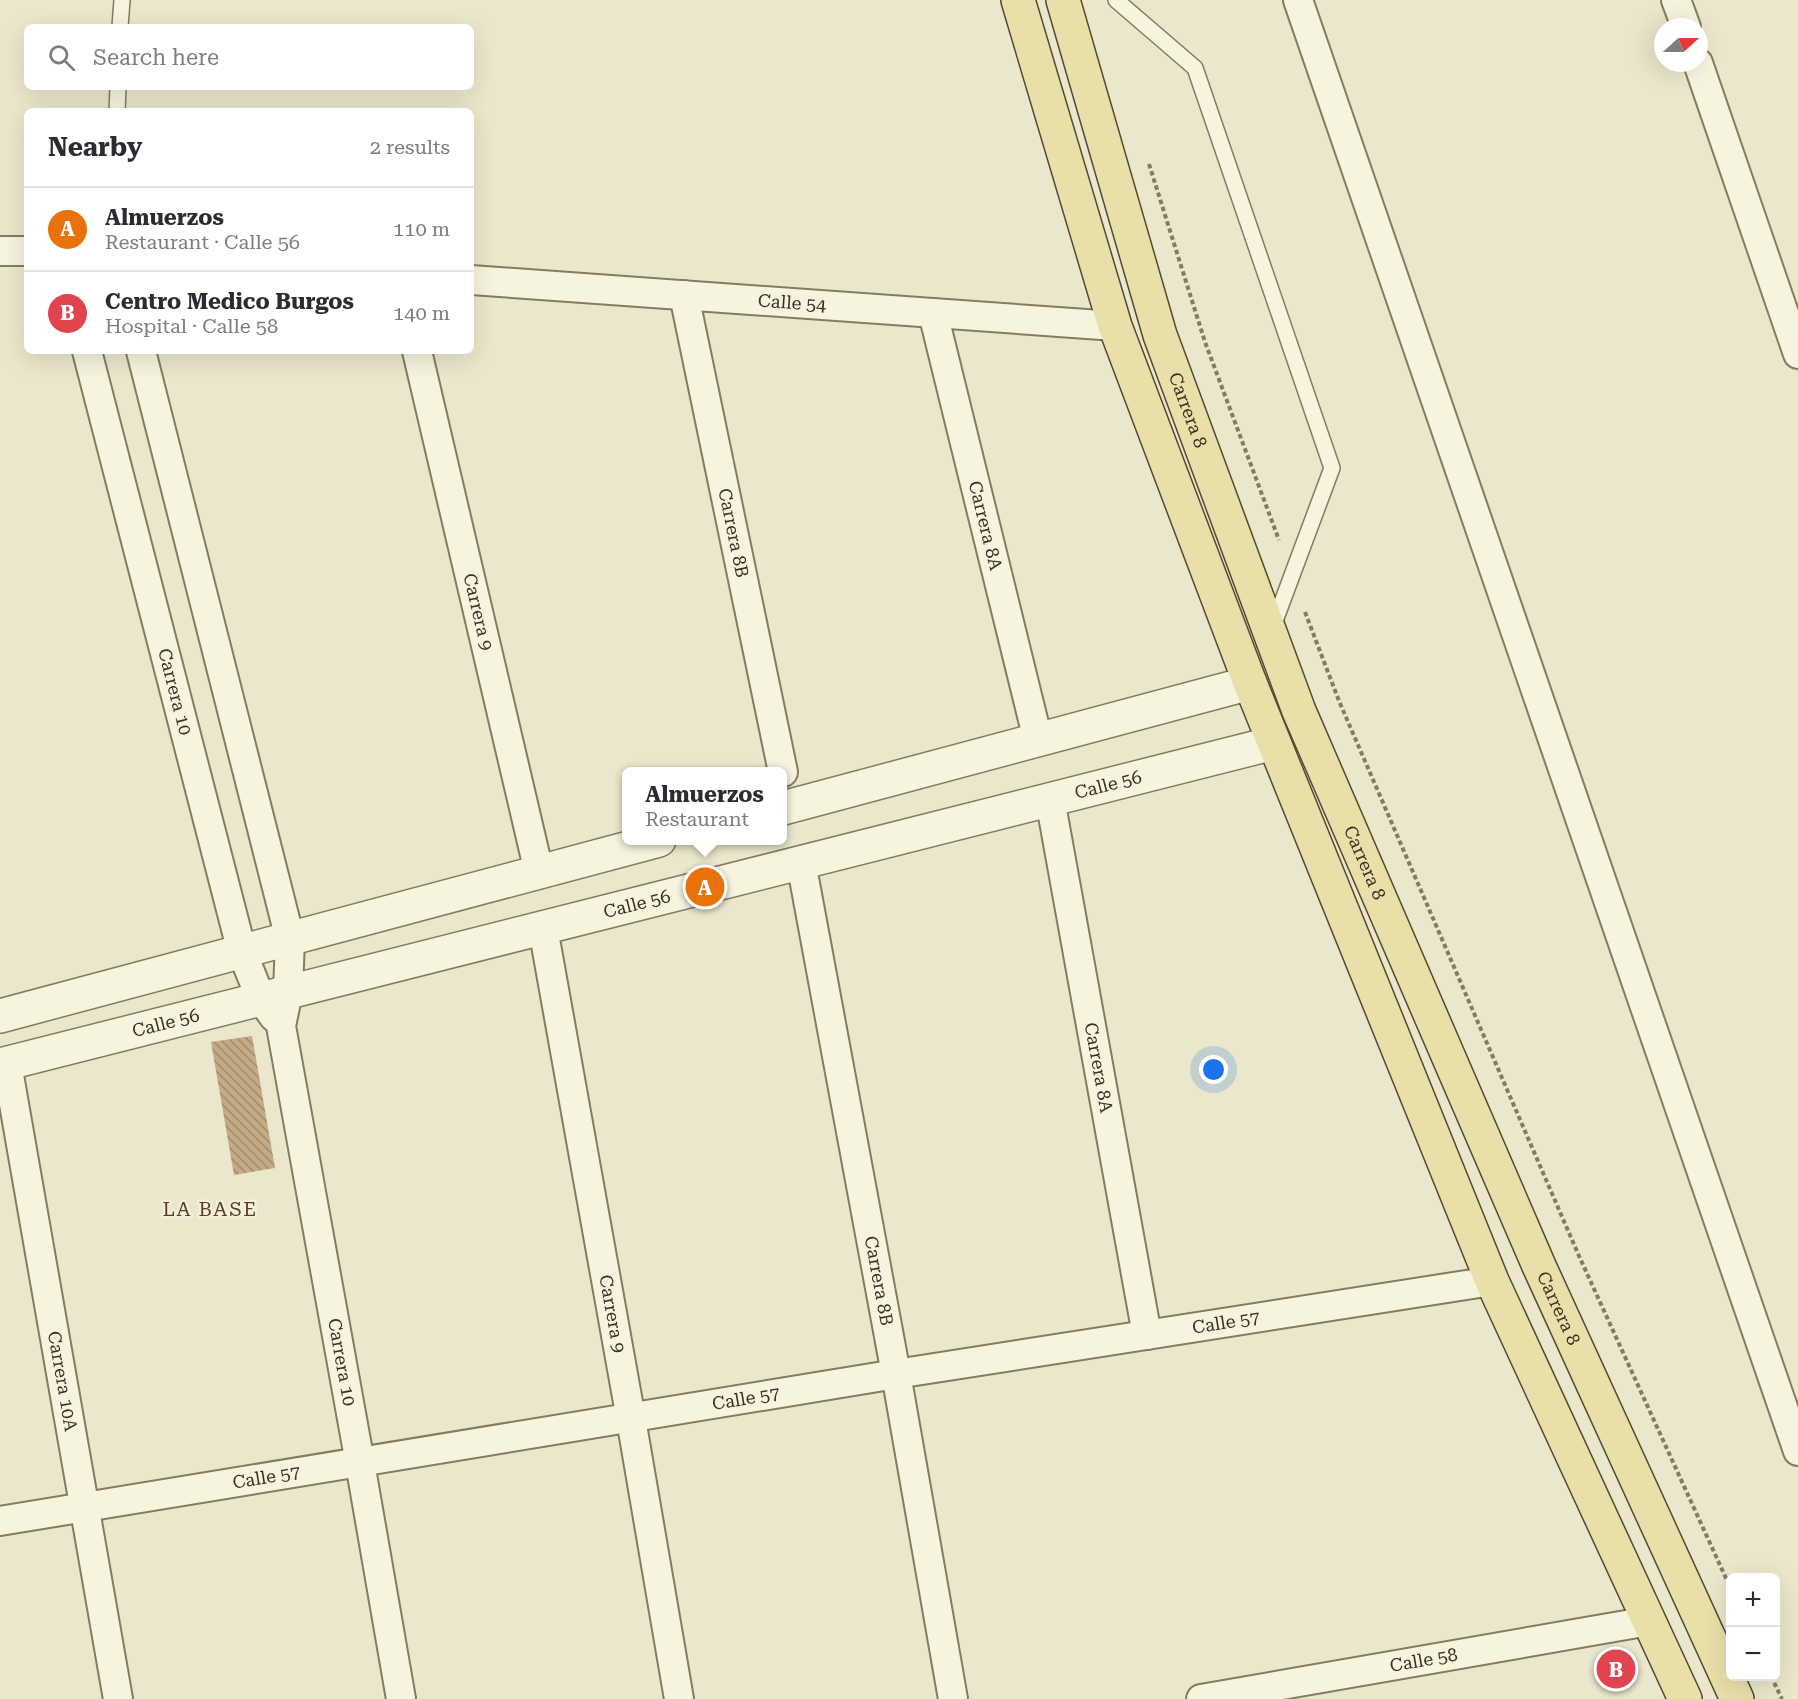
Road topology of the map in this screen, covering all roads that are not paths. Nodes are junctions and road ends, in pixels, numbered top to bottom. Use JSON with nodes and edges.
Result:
{"nodes":[{"id":1,"x":122,"y":0,"type":"edge"},
{"id":2,"x":1018,"y":0,"type":"edge"},
{"id":3,"x":1116,"y":0,"type":"edge"},
{"id":4,"x":1298,"y":0,"type":"edge"},
{"id":5,"x":1676,"y":0,"type":"edge"},
{"id":6,"x":1070,"y":2,"type":"edge"},
{"id":7,"x":1683,"y":18,"type":"edge"},
{"id":8,"x":120,"y":24,"type":"edge"},
{"id":9,"x":1701,"y":72,"type":"edge"},
{"id":10,"x":118,"y":90,"type":"edge"},
{"id":11,"x":117,"y":108,"type":"edge"},
{"id":12,"x":0,"y":251,"type":"edge"},
{"id":13,"x":24,"y":251,"type":"edge"},
{"id":14,"x":474,"y":280,"type":"edge"},
{"id":15,"x":684,"y":295,"type":"junction"},
{"id":16,"x":933,"y":313,"type":"junction"},
{"id":17,"x":1115,"y":327,"type":"junction"},
{"id":18,"x":88,"y":354,"type":"edge"},
{"id":19,"x":142,"y":354,"type":"edge"},
{"id":20,"x":418,"y":354,"type":"edge"},
{"id":21,"x":1798,"y":354,"type":"edge"},
{"id":22,"x":1270,"y":634,"type":"junction"},
{"id":23,"x":1250,"y":683,"type":"junction"},
{"id":24,"x":1038,"y":740,"type":"junction"},
{"id":25,"x":1274,"y":742,"type":"junction"},
{"id":26,"x":782,"y":767,"type":"edge"},
{"id":27,"x":1050,"y":799,"type":"junction"},
{"id":28,"x":787,"y":807,"type":"edge"},
{"id":29,"x":641,"y":845,"type":"edge"},
{"id":30,"x":801,"y":862,"type":"junction"},
{"id":31,"x":539,"y":873,"type":"junction"},
{"id":32,"x":543,"y":928,"type":"junction"},
{"id":33,"x":290,"y":939,"type":"junction"},
{"id":34,"x":242,"y":952,"type":"junction"},
{"id":35,"x":275,"y":996,"type":"junction"},
{"id":36,"x":0,"y":1016,"type":"edge"},
{"id":37,"x":3,"y":1064,"type":"edge"},
{"id":38,"x":1492,"y":1281,"type":"junction"},
{"id":39,"x":1147,"y":1335,"type":"junction"},
{"id":40,"x":896,"y":1374,"type":"junction"},
{"id":41,"x":631,"y":1419,"type":"junction"},
{"id":42,"x":1798,"y":1451,"type":"edge"},
{"id":43,"x":360,"y":1463,"type":"junction"},
{"id":44,"x":84,"y":1506,"type":"junction"},
{"id":45,"x":0,"y":1521,"type":"edge"},
{"id":46,"x":1648,"y":1621,"type":"junction"},
{"id":47,"x":1313,"y":1690,"type":"edge"},
{"id":48,"x":118,"y":1699,"type":"edge"},
{"id":49,"x":401,"y":1699,"type":"edge"},
{"id":50,"x":679,"y":1699,"type":"edge"},
{"id":51,"x":953,"y":1699,"type":"edge"},
{"id":52,"x":1201,"y":1699,"type":"edge"},
{"id":53,"x":1685,"y":1699,"type":"edge"},
{"id":54,"x":1737,"y":1699,"type":"edge"}],
"edges":[{"from":1,"to":8,"type":"lane"},
{"from":2,"to":17,"type":"main road"},
{"from":3,"to":22,"type":"lane"},
{"from":4,"to":42,"type":"street"},
{"from":5,"to":7,"type":"street"},
{"from":6,"to":22,"type":"main road","name":"Carrera 8"},
{"from":9,"to":21,"type":"street"},
{"from":10,"to":11,"type":"lane"},
{"from":12,"to":13,"type":"street"},
{"from":14,"to":15,"type":"street","name":"Calle 54"},
{"from":15,"to":16,"type":"street","name":"Calle 54"},
{"from":15,"to":26,"type":"street","name":"Carrera 8B"},
{"from":16,"to":17,"type":"street","name":"Calle 54"},
{"from":16,"to":24,"type":"street","name":"Carrera 8A"},
{"from":17,"to":23,"type":"main road"},
{"from":18,"to":34,"type":"street","name":"Carrera 10"},
{"from":19,"to":33,"type":"street"},
{"from":20,"to":31,"type":"street","name":"Carrera 9"},
{"from":22,"to":54,"type":"main road","name":"Carrera 8"},
{"from":23,"to":24,"type":"street"},
{"from":23,"to":25,"type":"main road"},
{"from":24,"to":28,"type":"street"},
{"from":25,"to":27,"type":"street","name":"Calle 56"},
{"from":25,"to":38,"type":"main road"},
{"from":27,"to":30,"type":"street","name":"Calle 56"},
{"from":27,"to":39,"type":"street","name":"Carrera 8A"},
{"from":29,"to":31,"type":"street"},
{"from":30,"to":32,"type":"street","name":"Calle 56"},
{"from":30,"to":40,"type":"street","name":"Carrera 8B"},
{"from":31,"to":33,"type":"street"},
{"from":32,"to":35,"type":"street","name":"Calle 56"},
{"from":32,"to":41,"type":"street","name":"Carrera 9"},
{"from":33,"to":34,"type":"street"},
{"from":33,"to":35,"type":"street"},
{"from":34,"to":35,"type":"street","name":"Carrera 10"},
{"from":34,"to":36,"type":"street"},
{"from":35,"to":37,"type":"street","name":"Calle 56"},
{"from":35,"to":43,"type":"street","name":"Carrera 10"},
{"from":37,"to":44,"type":"street","name":"Carrera 10A"},
{"from":38,"to":39,"type":"street","name":"Calle 57"},
{"from":38,"to":46,"type":"main road"},
{"from":39,"to":40,"type":"street","name":"Calle 57"},
{"from":40,"to":41,"type":"street","name":"Calle 57"},
{"from":40,"to":51,"type":"street","name":"Carrera 8B"},
{"from":41,"to":43,"type":"street","name":"Calle 57"},
{"from":41,"to":50,"type":"street","name":"Carrera 9"},
{"from":43,"to":44,"type":"street","name":"Calle 57"},
{"from":43,"to":49,"type":"street","name":"Carrera 10"},
{"from":44,"to":45,"type":"street","name":"Calle 57"},
{"from":44,"to":48,"type":"street","name":"Carrera 10A"},
{"from":46,"to":47,"type":"street","name":"Calle 58"},
{"from":46,"to":53,"type":"main road"},
{"from":47,"to":52,"type":"street","name":"Calle 58"}]}
